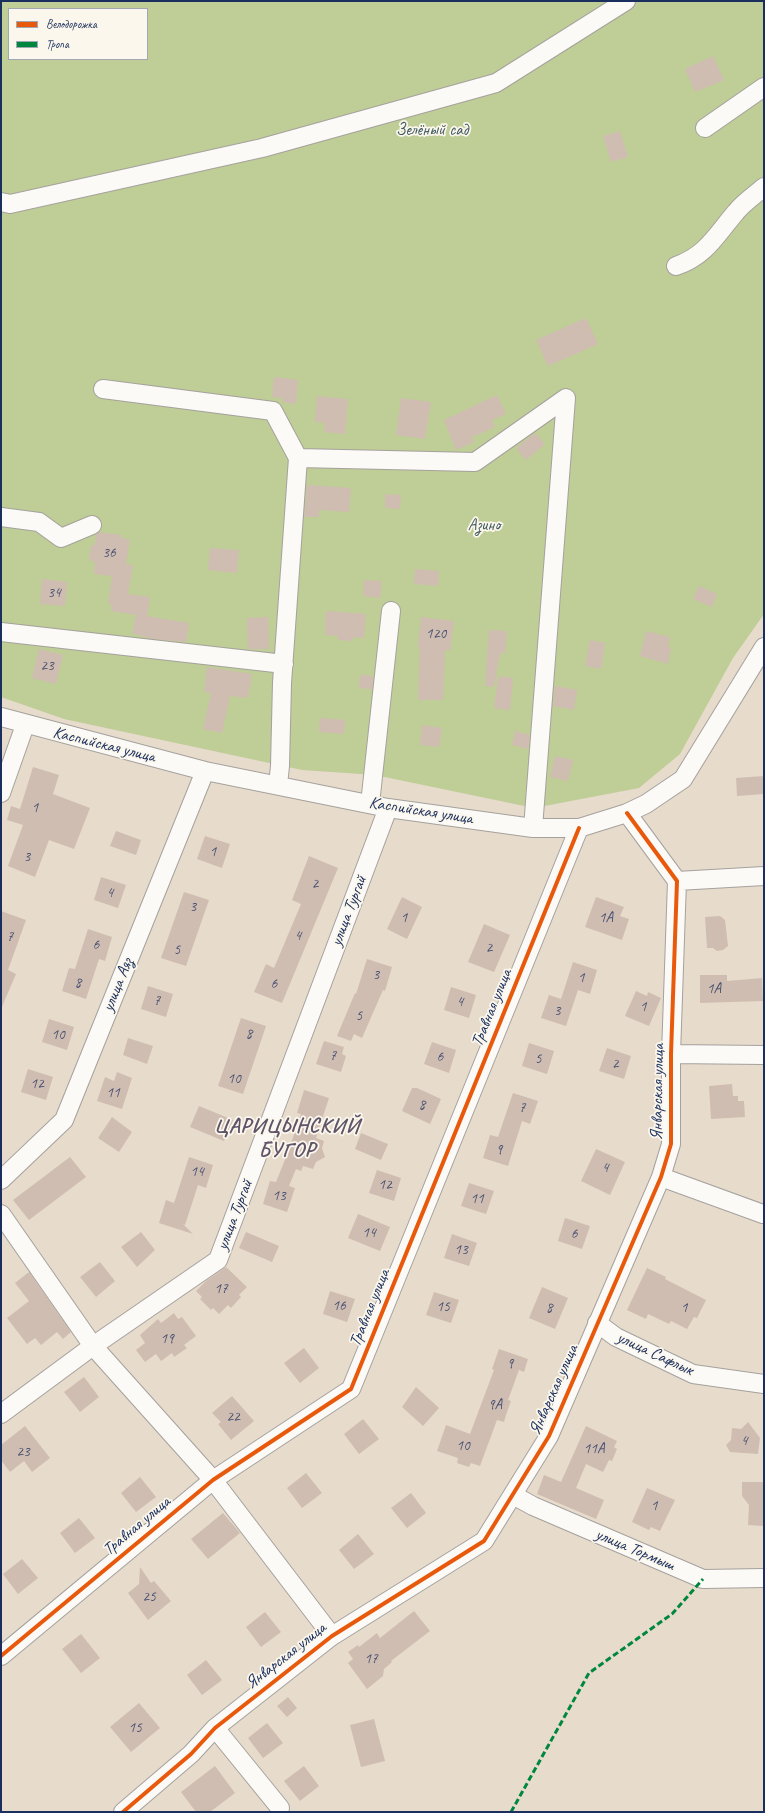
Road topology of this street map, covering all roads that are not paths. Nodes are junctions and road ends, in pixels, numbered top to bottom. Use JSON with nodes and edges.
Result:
{"nodes":[{"id":1,"x":626,"y":1,"type":"edge"},
{"id":2,"x":764,"y":87,"type":"edge"},
{"id":3,"x":704,"y":128,"type":"dead end"},
{"id":4,"x":764,"y":187,"type":"edge"},
{"id":5,"x":1,"y":202,"type":"edge"},
{"id":6,"x":676,"y":266,"type":"dead end"},
{"id":7,"x":103,"y":389,"type":"dead end"},
{"id":8,"x":298,"y":458,"type":"junction"},
{"id":9,"x":1,"y":517,"type":"edge"},
{"id":10,"x":92,"y":525,"type":"dead end"},
{"id":11,"x":391,"y":611,"type":"dead end"},
{"id":12,"x":1,"y":632,"type":"edge"},
{"id":13,"x":764,"y":647,"type":"edge"},
{"id":14,"x":284,"y":664,"type":"junction"},
{"id":15,"x":1,"y":717,"type":"edge"},
{"id":16,"x":25,"y":724,"type":"junction"},
{"id":17,"x":205,"y":770,"type":"junction"},
{"id":18,"x":278,"y":785,"type":"junction"},
{"id":19,"x":1,"y":793,"type":"edge"},
{"id":20,"x":370,"y":804,"type":"junction"},
{"id":21,"x":388,"y":808,"type":"junction"},
{"id":22,"x":626,"y":813,"type":"junction"},
{"id":23,"x":533,"y":828,"type":"junction"},
{"id":24,"x":578,"y":828,"type":"junction"},
{"id":25,"x":764,"y":876,"type":"edge"},
{"id":26,"x":677,"y":881,"type":"junction"},
{"id":27,"x":671,"y":1054,"type":"junction"},
{"id":28,"x":764,"y":1055,"type":"edge"},
{"id":29,"x":661,"y":1176,"type":"junction"},
{"id":30,"x":1,"y":1180,"type":"edge"},
{"id":31,"x":1,"y":1214,"type":"edge"},
{"id":32,"x":763,"y":1214,"type":"dead end"},
{"id":33,"x":597,"y":1323,"type":"junction"},
{"id":34,"x":93,"y":1346,"type":"junction"},
{"id":35,"x":764,"y":1384,"type":"edge"},
{"id":36,"x":1,"y":1414,"type":"edge"},
{"id":37,"x":213,"y":1480,"type":"junction"},
{"id":38,"x":513,"y":1495,"type":"junction"},
{"id":39,"x":764,"y":1578,"type":"edge"},
{"id":40,"x":332,"y":1636,"type":"junction"},
{"id":41,"x":1,"y":1656,"type":"edge"},
{"id":42,"x":215,"y":1728,"type":"junction"},
{"id":43,"x":280,"y":1808,"type":"dead end"},
{"id":44,"x":123,"y":1812,"type":"edge"}],
"edges":[{"from":1,"to":5,"type":"street"},
{"from":2,"to":3,"type":"street"},
{"from":4,"to":6,"type":"street"},
{"from":7,"to":8,"type":"street"},
{"from":8,"to":14,"type":"street"},
{"from":8,"to":23,"type":"street"},
{"from":9,"to":10,"type":"street"},
{"from":11,"to":20,"type":"street"},
{"from":12,"to":14,"type":"street"},
{"from":13,"to":22,"type":"street","name":"Каспийская улица"},
{"from":14,"to":18,"type":"street"},
{"from":15,"to":16,"type":"street","name":"Каспийская улица"},
{"from":16,"to":17,"type":"street","name":"Каспийская улица"},
{"from":16,"to":19,"type":"street"},
{"from":17,"to":18,"type":"street","name":"Каспийская улица"},
{"from":17,"to":30,"type":"street","name":"улица Аяз"},
{"from":18,"to":20,"type":"street","name":"Каспийская улица"},
{"from":20,"to":21,"type":"street","name":"Каспийская улица"},
{"from":21,"to":23,"type":"street","name":"Каспийская улица"},
{"from":21,"to":34,"type":"street","name":"улица Тургай"},
{"from":22,"to":24,"type":"street","name":"Каспийская улица"},
{"from":22,"to":26,"type":"street"},
{"from":23,"to":24,"type":"street","name":"Каспийская улица"},
{"from":24,"to":37,"type":"street","name":"Травная улица"},
{"from":25,"to":26,"type":"street"},
{"from":26,"to":27,"type":"street","name":"Январская улица"},
{"from":27,"to":28,"type":"street"},
{"from":27,"to":29,"type":"street","name":"Январская улица"},
{"from":29,"to":32,"type":"street"},
{"from":29,"to":33,"type":"street","name":"Январская улица"},
{"from":31,"to":34,"type":"street"},
{"from":33,"to":35,"type":"street","name":"улица Сафлык"},
{"from":33,"to":38,"type":"street","name":"Январская улица"},
{"from":34,"to":36,"type":"street","name":"улица Тургай"},
{"from":34,"to":37,"type":"street"},
{"from":37,"to":40,"type":"street"},
{"from":37,"to":41,"type":"street","name":"Травная улица"},
{"from":38,"to":39,"type":"street","name":"улица Тормыш"},
{"from":38,"to":40,"type":"street","name":"Январская улица"},
{"from":40,"to":42,"type":"street","name":"Январская улица"},
{"from":42,"to":43,"type":"street"},
{"from":42,"to":44,"type":"street","name":"Январская улица"}]}
